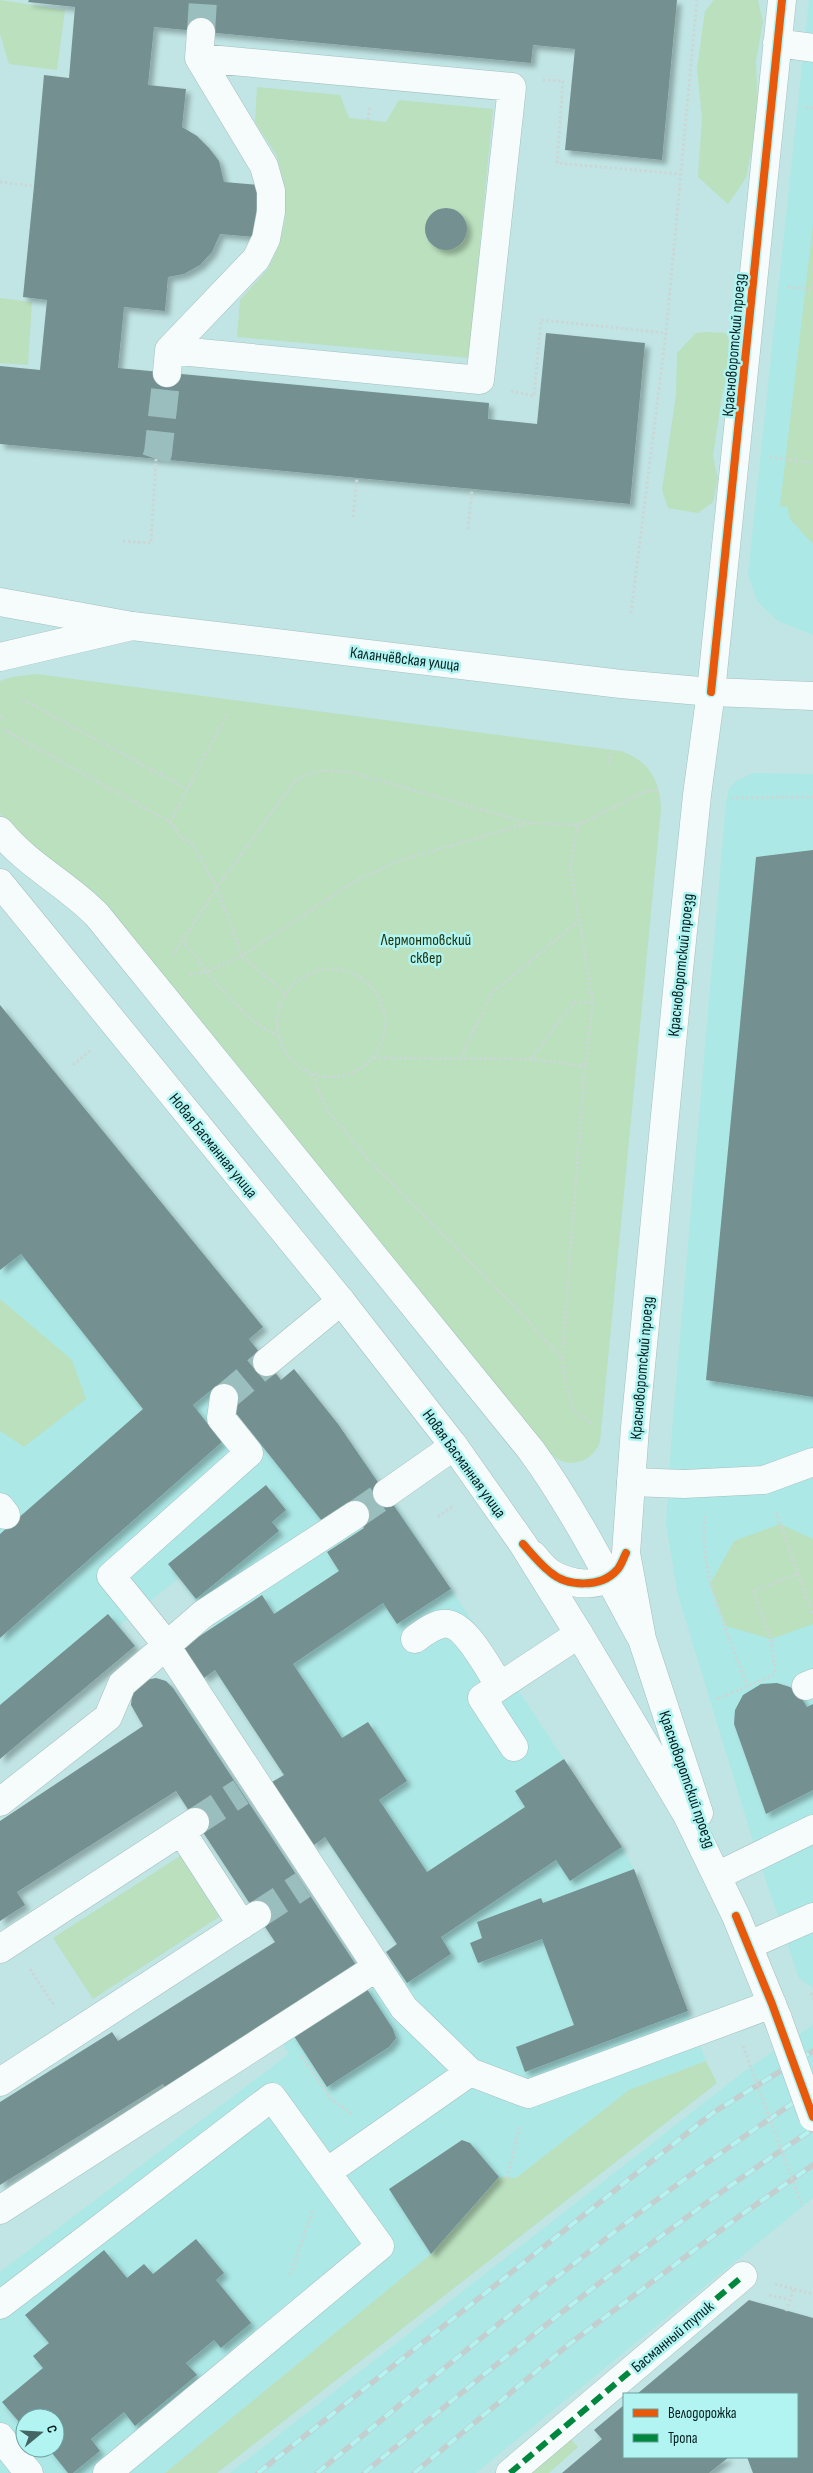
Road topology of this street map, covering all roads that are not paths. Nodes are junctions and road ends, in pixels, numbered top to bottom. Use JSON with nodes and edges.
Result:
{"nodes":[{"id":1,"x":782,"y":0,"type":"edge"},
{"id":2,"x":201,"y":32,"type":"tunnel mouth"},
{"id":3,"x":777,"y":43,"type":"junction"},
{"id":4,"x":813,"y":48,"type":"edge"},
{"id":5,"x":199,"y":58,"type":"junction"},
{"id":6,"x":0,"y":602,"type":"edge"},
{"id":7,"x":132,"y":626,"type":"junction"},
{"id":8,"x":0,"y":657,"type":"edge"},
{"id":9,"x":711,"y":692,"type":"junction"},
{"id":10,"x":813,"y":696,"type":"edge"},
{"id":11,"x":0,"y":831,"type":"edge"},
{"id":12,"x":0,"y":883,"type":"edge"},
{"id":13,"x":341,"y":1301,"type":"junction"},
{"id":14,"x":266,"y":1362,"type":"tunnel mouth"},
{"id":15,"x":224,"y":1398,"type":"dead end"},
{"id":16,"x":454,"y":1446,"type":"junction"},
{"id":17,"x":813,"y":1462,"type":"edge"},
{"id":18,"x":631,"y":1482,"type":"junction"},
{"id":19,"x":387,"y":1493,"type":"tunnel mouth"},
{"id":20,"x":355,"y":1515,"type":"tunnel mouth"},
{"id":21,"x":523,"y":1544,"type":"junction"},
{"id":22,"x":626,"y":1553,"type":"junction"},
{"id":23,"x":608,"y":1577,"type":"junction"},
{"id":24,"x":580,"y":1634,"type":"junction"},
{"id":25,"x":415,"y":1639,"type":"dead end"},
{"id":26,"x":642,"y":1639,"type":"junction"},
{"id":27,"x":166,"y":1646,"type":"junction"},
{"id":28,"x":500,"y":1686,"type":"junction"},
{"id":29,"x":514,"y":1747,"type":"dead end"},
{"id":30,"x":0,"y":1802,"type":"edge"},
{"id":31,"x":813,"y":1829,"type":"edge"},
{"id":32,"x":721,"y":1874,"type":"junction"},
{"id":33,"x":736,"y":1916,"type":"junction"},
{"id":34,"x":813,"y":1917,"type":"edge"},
{"id":35,"x":6,"y":1945,"type":"edge"},
{"id":36,"x":749,"y":1945,"type":"junction"},
{"id":37,"x":377,"y":1967,"type":"junction"},
{"id":38,"x":775,"y":2011,"type":"junction"},
{"id":39,"x":470,"y":2072,"type":"junction"},
{"id":40,"x":0,"y":2082,"type":"edge"},
{"id":41,"x":813,"y":2117,"type":"edge"},
{"id":42,"x":327,"y":2172,"type":"junction"},
{"id":43,"x":0,"y":2210,"type":"edge"},
{"id":44,"x":743,"y":2276,"type":"road end"},
{"id":45,"x":0,"y":2305,"type":"edge"},
{"id":46,"x":0,"y":2437,"type":"edge"},
{"id":47,"x":29,"y":2473,"type":"edge"},
{"id":48,"x":107,"y":2473,"type":"edge"},
{"id":49,"x":510,"y":2473,"type":"edge"}],
"edges":[{"from":1,"to":3,"type":"main road","name":"Красноворотский проезд"},
{"from":2,"to":5,"type":"main road"},
{"from":3,"to":4,"type":"main road"},
{"from":3,"to":9,"type":"main road","name":"Красноворотский проезд"},
{"from":5,"to":5,"type":"main road"},
{"from":6,"to":7,"type":"main road","name":"Каланчёвская улица"},
{"from":7,"to":8,"type":"main road"},
{"from":7,"to":9,"type":"main road","name":"Каланчёвская улица"},
{"from":9,"to":10,"type":"main road","name":"Каланчёвская улица"},
{"from":9,"to":18,"type":"main road","name":"Красноворотский проезд"},
{"from":11,"to":23,"type":"main road"},
{"from":12,"to":13,"type":"main road","name":"Новая Басманная улица"},
{"from":13,"to":14,"type":"main road"},
{"from":13,"to":16,"type":"main road","name":"Новая Басманная улица"},
{"from":15,"to":27,"type":"main road"},
{"from":16,"to":19,"type":"main road"},
{"from":16,"to":21,"type":"main road","name":"Новая Басманная улица"},
{"from":17,"to":18,"type":"main road"},
{"from":18,"to":22,"type":"main road","name":"Красноворотский проезд"},
{"from":20,"to":27,"type":"main road"},
{"from":21,"to":23,"type":"main road"},
{"from":21,"to":24,"type":"main road","name":"Новая Басманная улица"},
{"from":22,"to":23,"type":"main road"},
{"from":22,"to":26,"type":"main road","name":"Красноворотский проезд"},
{"from":23,"to":26,"type":"main road"},
{"from":24,"to":28,"type":"main road"},
{"from":24,"to":33,"type":"main road","name":"Новая Басманная улица"},
{"from":25,"to":28,"type":"main road"},
{"from":26,"to":32,"type":"main road","name":"Красноворотский проезд"},
{"from":27,"to":30,"type":"main road"},
{"from":27,"to":37,"type":"main road"},
{"from":28,"to":29,"type":"main road"},
{"from":31,"to":32,"type":"main road"},
{"from":32,"to":33,"type":"main road","name":"Красноворотский проезд"},
{"from":33,"to":36,"type":"main road","name":"Новая Басманная улица"},
{"from":34,"to":36,"type":"main road"},
{"from":35,"to":40,"type":"main road"},
{"from":36,"to":38,"type":"main road","name":"Новая Басманная улица"},
{"from":37,"to":39,"type":"main road"},
{"from":37,"to":43,"type":"main road"},
{"from":38,"to":39,"type":"main road"},
{"from":38,"to":41,"type":"main road","name":"Новая Басманная улица","bridge":true},
{"from":39,"to":42,"type":"main road"},
{"from":42,"to":45,"type":"main road"},
{"from":42,"to":48,"type":"main road"},
{"from":44,"to":49,"type":"main road","name":"Басманный тупик"},
{"from":46,"to":47,"type":"main road"}]}
